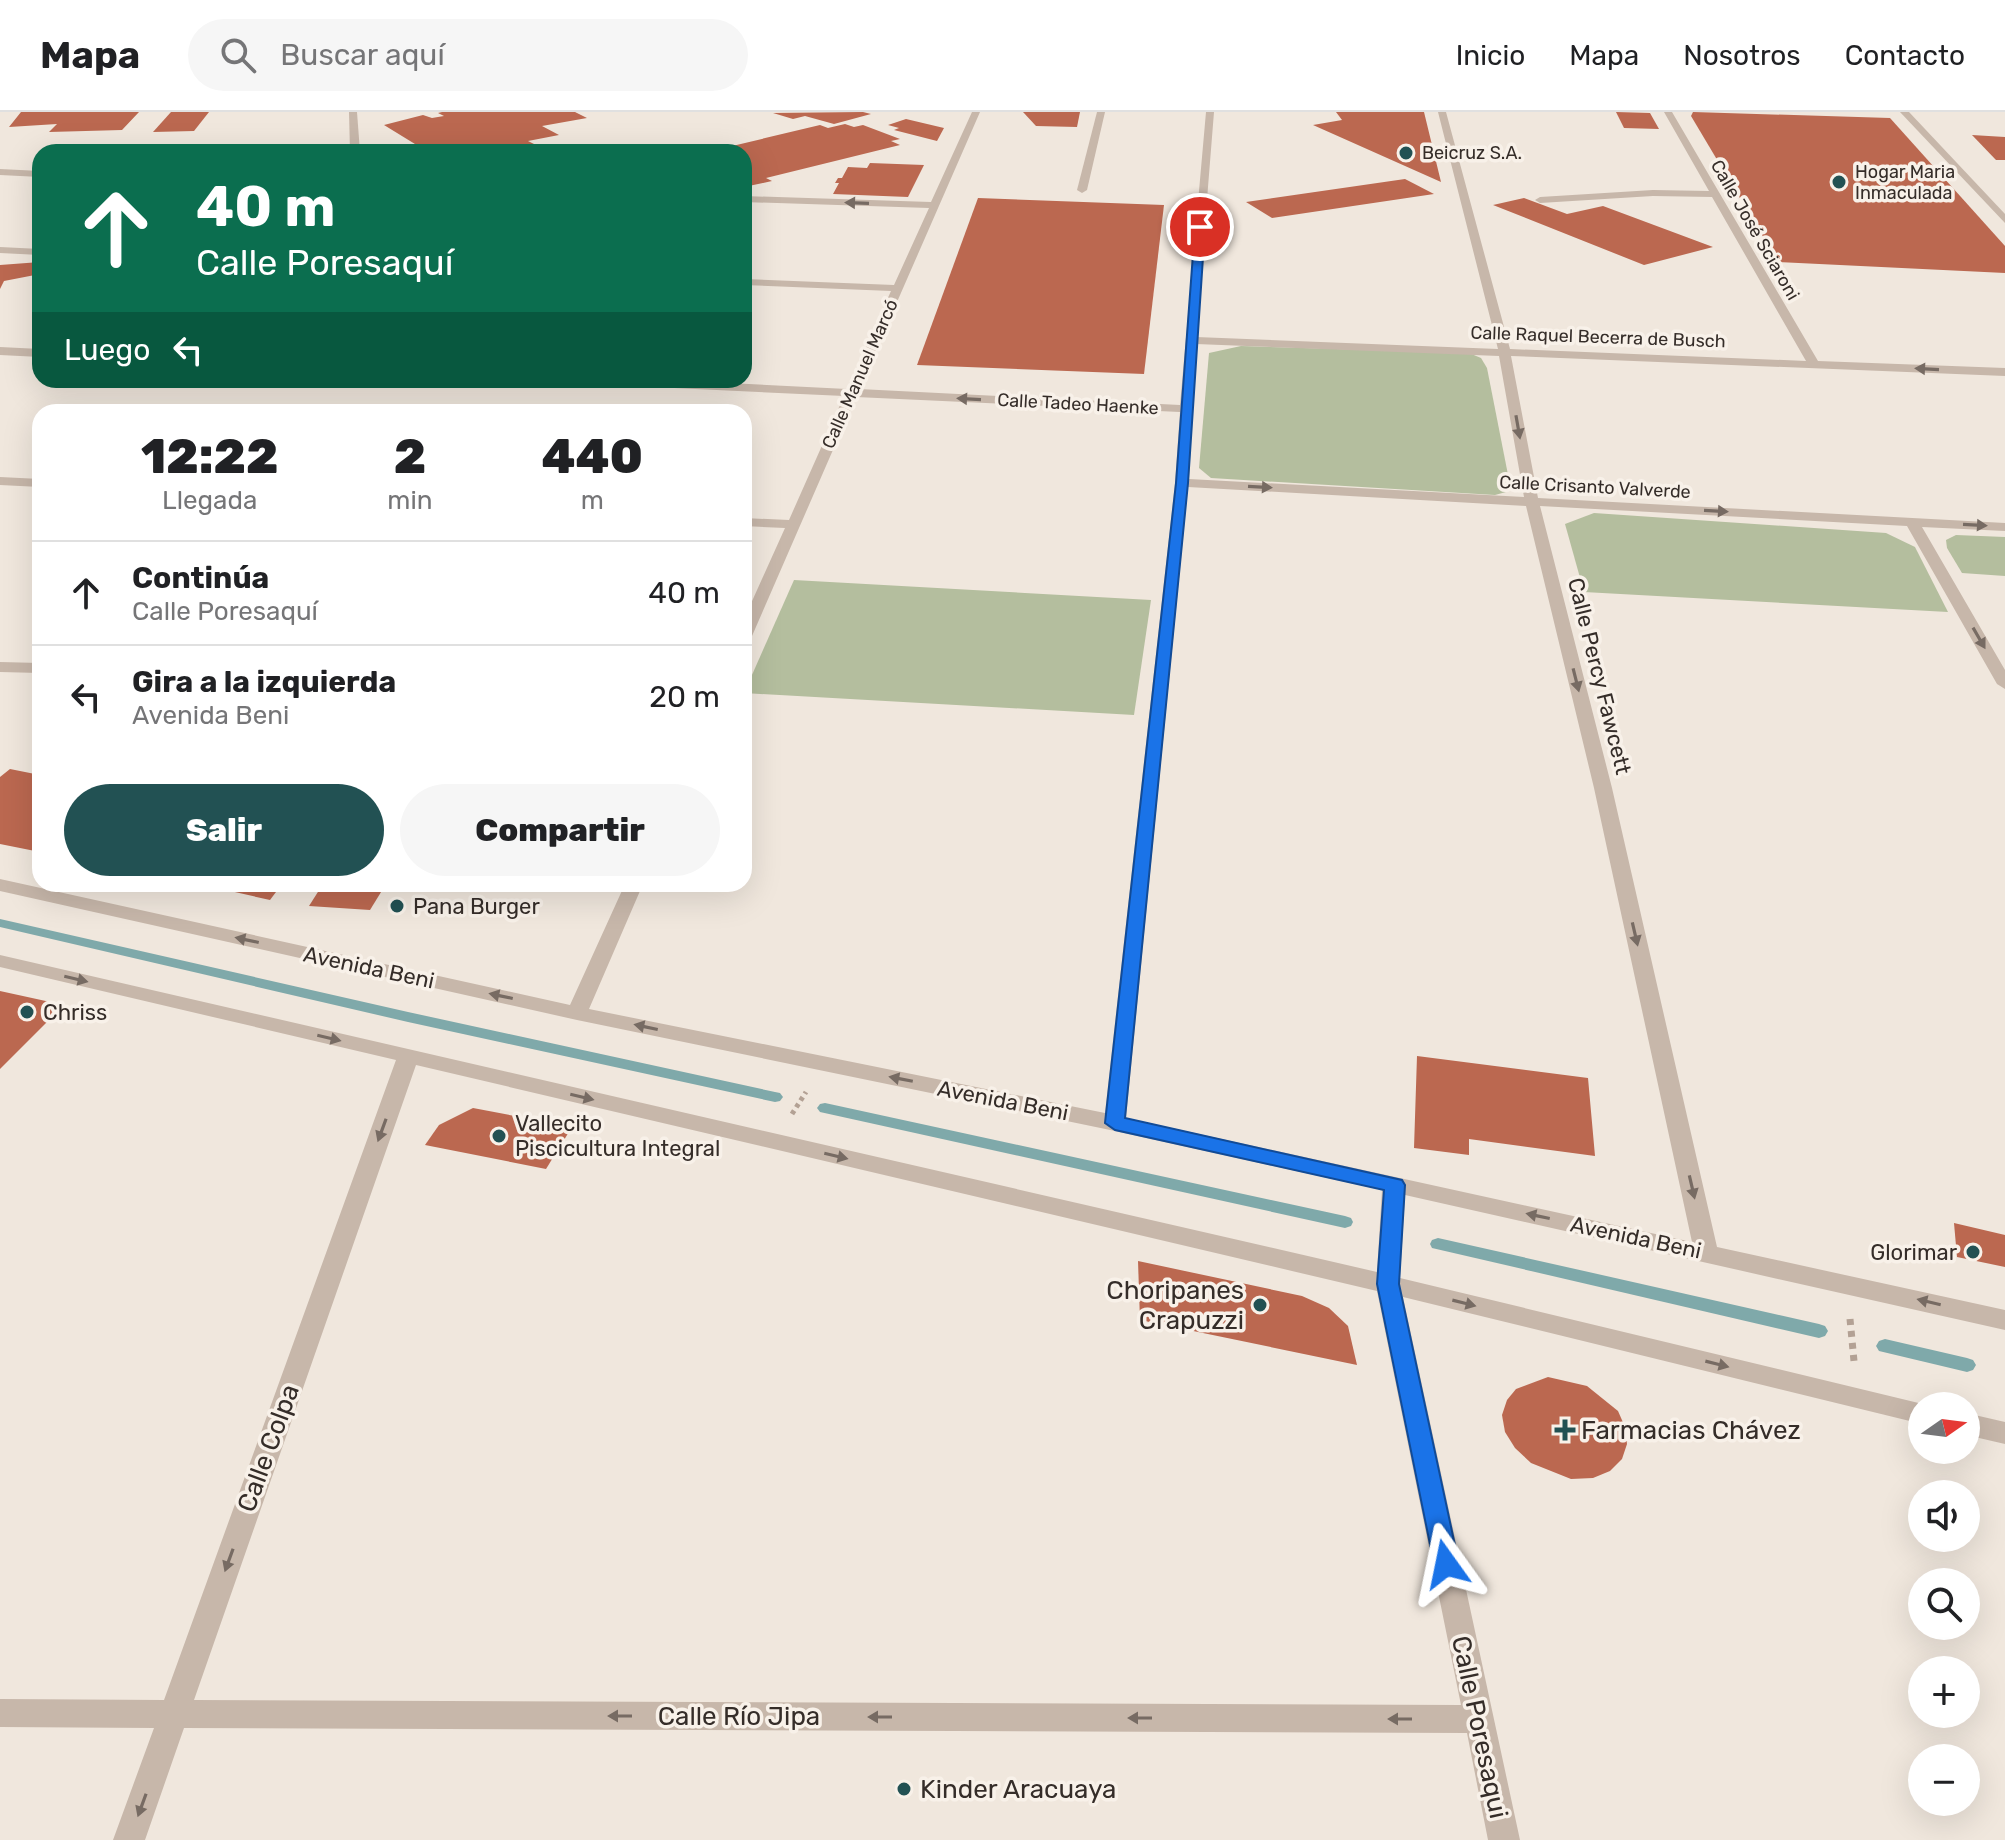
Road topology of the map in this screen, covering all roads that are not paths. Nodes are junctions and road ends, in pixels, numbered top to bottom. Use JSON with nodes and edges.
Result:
{"nodes":[{"id":1,"x":353,"y":112,"type":"edge"},
{"id":2,"x":976,"y":112,"type":"edge"},
{"id":3,"x":1101,"y":112,"type":"edge"},
{"id":4,"x":1210,"y":112,"type":"edge"},
{"id":5,"x":1442,"y":112,"type":"edge"},
{"id":6,"x":1668,"y":112,"type":"edge"},
{"id":7,"x":1904,"y":112,"type":"edge"},
{"id":8,"x":355,"y":144,"type":"edge"},
{"id":9,"x":0,"y":172,"type":"edge"},
{"id":10,"x":32,"y":174,"type":"edge"},
{"id":11,"x":1082,"y":190,"type":"dead end"},
{"id":12,"x":1716,"y":194,"type":"junction"},
{"id":13,"x":752,"y":199,"type":"edge"},
{"id":14,"x":1540,"y":200,"type":"dead end"},
{"id":15,"x":935,"y":205,"type":"junction"},
{"id":16,"x":2005,"y":220,"type":"edge"},
{"id":17,"x":0,"y":250,"type":"edge"},
{"id":18,"x":32,"y":252,"type":"edge"},
{"id":19,"x":752,"y":282,"type":"edge"},
{"id":20,"x":898,"y":288,"type":"junction"},
{"id":21,"x":1190,"y":340,"type":"junction"},
{"id":22,"x":1504,"y":350,"type":"junction"},
{"id":23,"x":0,"y":351,"type":"edge"},
{"id":24,"x":32,"y":353,"type":"edge"},
{"id":25,"x":1814,"y":364,"type":"junction"},
{"id":26,"x":2005,"y":372,"type":"edge"},
{"id":27,"x":751,"y":388,"type":"edge"},
{"id":28,"x":852,"y":393,"type":"junction"},
{"id":29,"x":1186,"y":409,"type":"junction"},
{"id":30,"x":0,"y":481,"type":"edge"},
{"id":31,"x":32,"y":483,"type":"edge"},
{"id":32,"x":1182,"y":483,"type":"junction"},
{"id":33,"x":1532,"y":502,"type":"junction"},
{"id":34,"x":752,"y":522,"type":"edge"},
{"id":35,"x":1912,"y":522,"type":"junction"},
{"id":36,"x":793,"y":524,"type":"junction"},
{"id":37,"x":2005,"y":527,"type":"edge"},
{"id":38,"x":752,"y":618,"type":"edge"},
{"id":39,"x":0,"y":667,"type":"edge"},
{"id":40,"x":32,"y":668,"type":"edge"},
{"id":41,"x":2005,"y":684,"type":"edge"},
{"id":42,"x":0,"y":885,"type":"edge"},
{"id":43,"x":630,"y":892,"type":"edge"},
{"id":44,"x":0,"y":961,"type":"edge"},
{"id":45,"x":577,"y":1013,"type":"junction"},
{"id":46,"x":408,"y":1057,"type":"junction"},
{"id":47,"x":1115,"y":1123,"type":"junction"},
{"id":48,"x":1394,"y":1185,"type":"junction"},
{"id":49,"x":1706,"y":1252,"type":"junction"},
{"id":50,"x":1388,"y":1284,"type":"junction"},
{"id":51,"x":2005,"y":1320,"type":"edge"},
{"id":52,"x":1908,"y":1410,"type":"edge"},
{"id":53,"x":1980,"y":1427,"type":"edge"},
{"id":54,"x":2005,"y":1433,"type":"edge"},
{"id":55,"x":0,"y":1713,"type":"edge"},
{"id":56,"x":174,"y":1714,"type":"junction"},
{"id":57,"x":1478,"y":1719,"type":"junction"},
{"id":58,"x":129,"y":1840,"type":"edge"},
{"id":59,"x":1504,"y":1840,"type":"edge"}],
"edges":[{"from":1,"to":8,"type":"street"},
{"from":2,"to":15,"type":"street","name":"Calle Manuel Marcó"},
{"from":3,"to":11,"type":"street"},
{"from":4,"to":21,"type":"street"},
{"from":5,"to":22,"type":"street","name":"Calle Percy Fawcett"},
{"from":6,"to":12,"type":"street","name":"Calle José Sciaroni"},
{"from":7,"to":16,"type":"street"},
{"from":9,"to":10,"type":"street"},
{"from":12,"to":14,"type":"street"},
{"from":12,"to":25,"type":"street","name":"Calle José Sciaroni"},
{"from":15,"to":13,"type":"street","one_way":true},
{"from":15,"to":20,"type":"street","name":"Calle Manuel Marcó"},
{"from":17,"to":18,"type":"street"},
{"from":19,"to":20,"type":"street"},
{"from":20,"to":28,"type":"street","name":"Calle Manuel Marcó"},
{"from":21,"to":22,"type":"street","name":"Calle Raquel Becerra de Busch"},
{"from":21,"to":29,"type":"street"},
{"from":22,"to":25,"type":"street","name":"Calle Raquel Becerra de Busch"},
{"from":22,"to":33,"type":"street","name":"Calle Percy Fawcett","one_way":true},
{"from":23,"to":24,"type":"street"},
{"from":26,"to":25,"type":"street","name":"Calle Raquel Becerra de Busch","one_way":true},
{"from":27,"to":28,"type":"street","name":"Calle Tadeo Haenke"},
{"from":29,"to":28,"type":"street","name":"Calle Tadeo Haenke","one_way":true},
{"from":28,"to":36,"type":"street","name":"Calle Manuel Marcó"},
{"from":29,"to":32,"type":"street","name":"Calle Tadeo Haenke"},
{"from":30,"to":31,"type":"street"},
{"from":32,"to":33,"type":"street","name":"Calle Crisanto Valverde","one_way":true},
{"from":32,"to":47,"type":"street","name":"Calle Tadeo Haenke"},
{"from":33,"to":35,"type":"street","name":"Calle Crisanto Valverde","one_way":true},
{"from":33,"to":49,"type":"street","name":"Calle Percy Fawcett","one_way":true},
{"from":34,"to":36,"type":"street"},
{"from":35,"to":37,"type":"street","name":"Calle Crisanto Valverde","one_way":true},
{"from":35,"to":41,"type":"street","one_way":true},
{"from":36,"to":38,"type":"street","name":"Calle Manuel Marcó"},
{"from":39,"to":40,"type":"street"},
{"from":45,"to":42,"type":"street","name":"Avenida Beni","one_way":true},
{"from":43,"to":45,"type":"street"},
{"from":44,"to":46,"type":"street","one_way":true},
{"from":47,"to":45,"type":"street","name":"Avenida Beni","one_way":true},
{"from":46,"to":50,"type":"street","one_way":true},
{"from":46,"to":56,"type":"street","name":"Calle Colpa","one_way":true},
{"from":47,"to":48,"type":"street","name":"Avenida Beni"},
{"from":49,"to":48,"type":"street","name":"Avenida Beni","one_way":true},
{"from":48,"to":50,"type":"street","name":"Calle Poresaqui"},
{"from":51,"to":49,"type":"street","name":"Avenida Beni","one_way":true},
{"from":50,"to":52,"type":"street","one_way":true},
{"from":50,"to":57,"type":"street","name":"Calle Poresaqui"},
{"from":53,"to":54,"type":"street"},
{"from":55,"to":56,"type":"street","name":"Calle Río Jipa"},
{"from":57,"to":56,"type":"street","name":"Calle Río Jipa","one_way":true},
{"from":56,"to":58,"type":"street","name":"Calle Colpa","one_way":true},
{"from":57,"to":59,"type":"street","name":"Calle Poresaqui"}]}
